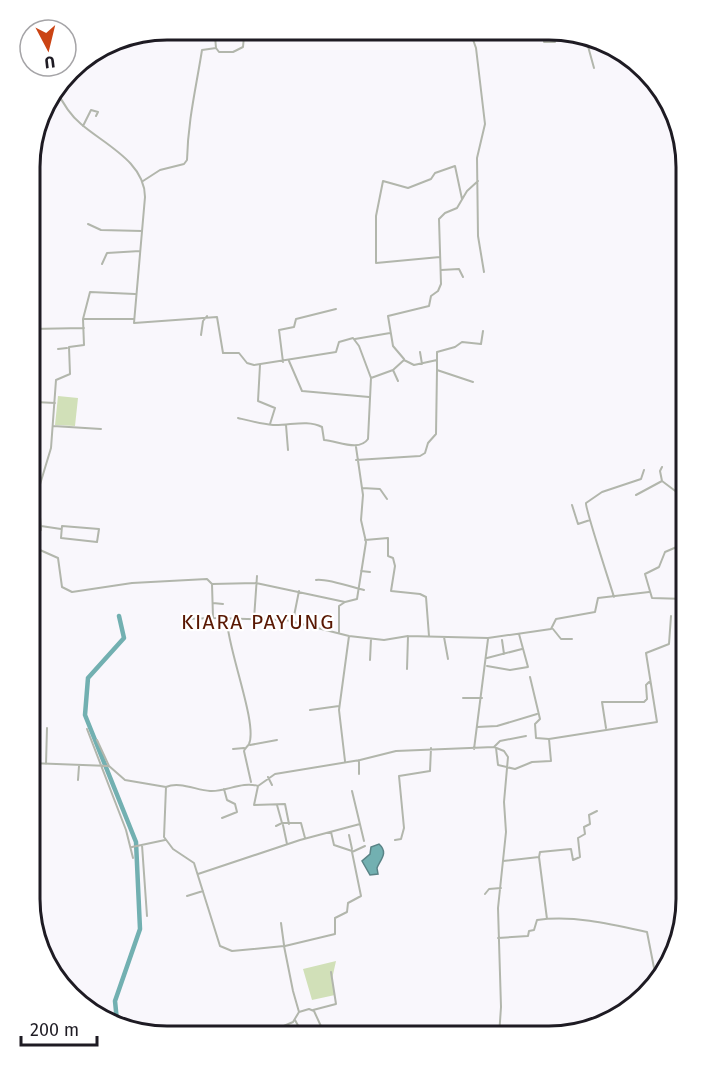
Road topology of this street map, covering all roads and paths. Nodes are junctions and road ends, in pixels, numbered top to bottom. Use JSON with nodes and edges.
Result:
{"nodes":[{"id":1,"x":215,"y":40,"type":"edge"},
{"id":2,"x":244,"y":40,"type":"edge"},
{"id":3,"x":474,"y":40,"type":"edge"},
{"id":4,"x":544,"y":40,"type":"edge"},
{"id":5,"x":555,"y":42,"type":"dead end"},
{"id":6,"x":216,"y":48,"type":"junction"},
{"id":7,"x":589,"y":48,"type":"edge"},
{"id":8,"x":594,"y":68,"type":"dead end"},
{"id":9,"x":61,"y":98,"type":"edge"},
{"id":10,"x":96,"y":116,"type":"dead end"},
{"id":11,"x":83,"y":126,"type":"junction"},
{"id":12,"x":143,"y":181,"type":"junction"},
{"id":13,"x":478,"y":181,"type":"junction"},
{"id":14,"x":462,"y":199,"type":"junction"},
{"id":15,"x":87,"y":224,"type":"dead end"},
{"id":16,"x":142,"y":231,"type":"junction"},
{"id":17,"x":140,"y":251,"type":"junction"},
{"id":18,"x":440,"y":257,"type":"junction"},
{"id":19,"x":102,"y":264,"type":"dead end"},
{"id":20,"x":441,"y":270,"type":"junction"},
{"id":21,"x":484,"y":272,"type":"dead end"},
{"id":22,"x":463,"y":277,"type":"dead end"},
{"id":23,"x":92,"y":288,"type":"dead end"},
{"id":24,"x":90,"y":292,"type":"junction"},
{"id":25,"x":136,"y":294,"type":"junction"},
{"id":26,"x":336,"y":309,"type":"dead end"},
{"id":27,"x":207,"y":316,"type":"junction"},
{"id":28,"x":83,"y":319,"type":"junction"},
{"id":29,"x":133,"y":319,"type":"junction"},
{"id":30,"x":84,"y":328,"type":"junction"},
{"id":31,"x":40,"y":329,"type":"edge"},
{"id":32,"x":483,"y":331,"type":"dead end"},
{"id":33,"x":390,"y":333,"type":"junction"},
{"id":34,"x":201,"y":335,"type":"dead end"},
{"id":35,"x":355,"y":339,"type":"junction"},
{"id":36,"x":68,"y":348,"type":"junction"},
{"id":37,"x":58,"y":349,"type":"dead end"},
{"id":38,"x":420,"y":352,"type":"dead end"},
{"id":39,"x":404,"y":360,"type":"junction"},
{"id":40,"x":437,"y":360,"type":"junction"},
{"id":41,"x":289,"y":361,"type":"junction"},
{"id":42,"x":282,"y":362,"type":"junction"},
{"id":43,"x":422,"y":364,"type":"junction"},
{"id":44,"x":260,"y":365,"type":"junction"},
{"id":45,"x":393,"y":370,"type":"junction"},
{"id":46,"x":437,"y":370,"type":"junction"},
{"id":47,"x":371,"y":378,"type":"junction"},
{"id":48,"x":398,"y":381,"type":"dead end"},
{"id":49,"x":473,"y":382,"type":"dead end"},
{"id":50,"x":369,"y":397,"type":"junction"},
{"id":51,"x":40,"y":402,"type":"edge"},
{"id":52,"x":55,"y":403,"type":"junction"},
{"id":53,"x":374,"y":413,"type":"dead end"},
{"id":54,"x":369,"y":414,"type":"junction"},
{"id":55,"x":238,"y":418,"type":"dead end"},
{"id":56,"x":270,"y":425,"type":"junction"},
{"id":57,"x":286,"y":425,"type":"junction"},
{"id":58,"x":53,"y":426,"type":"junction"},
{"id":59,"x":101,"y":429,"type":"dead end"},
{"id":60,"x":356,"y":447,"type":"junction"},
{"id":61,"x":288,"y":450,"type":"dead end"},
{"id":62,"x":356,"y":459,"type":"junction"},
{"id":63,"x":662,"y":467,"type":"dead end"},
{"id":64,"x":644,"y":470,"type":"dead end"},
{"id":65,"x":641,"y":479,"type":"junction"},
{"id":66,"x":41,"y":480,"type":"joint"},
{"id":67,"x":662,"y":481,"type":"junction"},
{"id":68,"x":646,"y":487,"type":"junction"},
{"id":69,"x":40,"y":488,"type":"edge"},
{"id":70,"x":362,"y":488,"type":"junction"},
{"id":71,"x":676,"y":491,"type":"edge"},
{"id":72,"x":636,"y":495,"type":"dead end"},
{"id":73,"x":387,"y":499,"type":"dead end"},
{"id":74,"x":572,"y":505,"type":"dead end"},
{"id":75,"x":40,"y":510,"type":"edge"},
{"id":76,"x":590,"y":520,"type":"junction"},
{"id":77,"x":41,"y":526,"type":"junction"},
{"id":78,"x":62,"y":529,"type":"junction"},
{"id":79,"x":40,"y":531,"type":"edge"},
{"id":80,"x":365,"y":540,"type":"junction"},
{"id":81,"x":675,"y":548,"type":"edge"},
{"id":82,"x":40,"y":550,"type":"edge"},
{"id":83,"x":361,"y":571,"type":"junction"},
{"id":84,"x":370,"y":572,"type":"dead end"},
{"id":85,"x":257,"y":576,"type":"dead end"},
{"id":86,"x":316,"y":580,"type":"dead end"},
{"id":87,"x":256,"y":583,"type":"junction"},
{"id":88,"x":212,"y":584,"type":"junction"},
{"id":89,"x":358,"y":588,"type":"junction"},
{"id":90,"x":364,"y":590,"type":"dead end"},
{"id":91,"x":299,"y":591,"type":"junction"},
{"id":92,"x":649,"y":592,"type":"junction"},
{"id":93,"x":614,"y":597,"type":"junction"},
{"id":94,"x":675,"y":599,"type":"edge"},
{"id":95,"x":345,"y":602,"type":"junction"},
{"id":96,"x":213,"y":603,"type":"junction"},
{"id":97,"x":223,"y":604,"type":"dead end"},
{"id":98,"x":671,"y":616,"type":"dead end"},
{"id":99,"x":213,"y":618,"type":"junction"},
{"id":100,"x":188,"y":619,"type":"dead end"},
{"id":101,"x":254,"y":619,"type":"junction"},
{"id":102,"x":227,"y":621,"type":"junction"},
{"id":103,"x":293,"y":621,"type":"junction"},
{"id":104,"x":552,"y":628,"type":"junction"},
{"id":105,"x":339,"y":632,"type":"junction"},
{"id":106,"x":519,"y":633,"type":"junction"},
{"id":107,"x":349,"y":636,"type":"junction"},
{"id":108,"x":408,"y":636,"type":"junction"},
{"id":109,"x":429,"y":636,"type":"junction"},
{"id":110,"x":444,"y":637,"type":"junction"},
{"id":111,"x":488,"y":638,"type":"junction"},
{"id":112,"x":502,"y":638,"type":"junction"},
{"id":113,"x":371,"y":639,"type":"junction"},
{"id":114,"x":572,"y":639,"type":"dead end"},
{"id":115,"x":522,"y":649,"type":"junction"},
{"id":116,"x":504,"y":654,"type":"junction"},
{"id":117,"x":447,"y":658,"type":"dead end"},
{"id":118,"x":486,"y":658,"type":"junction"},
{"id":119,"x":370,"y":660,"type":"dead end"},
{"id":120,"x":486,"y":666,"type":"junction"},
{"id":121,"x":407,"y":669,"type":"dead end"},
{"id":122,"x":530,"y":676,"type":"dead end"},
{"id":123,"x":651,"y":684,"type":"junction"},
{"id":124,"x":463,"y":698,"type":"dead end"},
{"id":125,"x":483,"y":698,"type":"junction"},
{"id":126,"x":339,"y":706,"type":"junction"},
{"id":127,"x":310,"y":710,"type":"dead end"},
{"id":128,"x":537,"y":714,"type":"junction"},
{"id":129,"x":477,"y":727,"type":"junction"},
{"id":130,"x":47,"y":728,"type":"dead end"},
{"id":131,"x":87,"y":729,"type":"dead end"},
{"id":132,"x":606,"y":729,"type":"junction"},
{"id":133,"x":526,"y":736,"type":"dead end"},
{"id":134,"x":549,"y":739,"type":"junction"},
{"id":135,"x":97,"y":740,"type":"dead end"},
{"id":136,"x":277,"y":740,"type":"dead end"},
{"id":137,"x":249,"y":745,"type":"junction"},
{"id":138,"x":495,"y":747,"type":"junction"},
{"id":139,"x":244,"y":748,"type":"junction"},
{"id":140,"x":431,"y":748,"type":"junction"},
{"id":141,"x":233,"y":749,"type":"dead end"},
{"id":142,"x":474,"y":749,"type":"junction"},
{"id":143,"x":359,"y":760,"type":"junction"},
{"id":144,"x":345,"y":762,"type":"junction"},
{"id":145,"x":40,"y":764,"type":"edge"},
{"id":146,"x":46,"y":764,"type":"junction"},
{"id":147,"x":79,"y":766,"type":"junction"},
{"id":148,"x":106,"y":767,"type":"junction"},
{"id":149,"x":507,"y":767,"type":"junction"},
{"id":150,"x":359,"y":774,"type":"dead end"},
{"id":151,"x":268,"y":777,"type":"junction"},
{"id":152,"x":78,"y":780,"type":"dead end"},
{"id":153,"x":251,"y":784,"type":"junction"},
{"id":154,"x":272,"y":785,"type":"dead end"},
{"id":155,"x":258,"y":786,"type":"junction"},
{"id":156,"x":166,"y":787,"type":"junction"},
{"id":157,"x":224,"y":789,"type":"junction"},
{"id":158,"x":352,"y":791,"type":"dead end"},
{"id":159,"x":276,"y":805,"type":"junction"},
{"id":160,"x":597,"y":811,"type":"dead end"},
{"id":161,"x":222,"y":818,"type":"dead end"},
{"id":162,"x":283,"y":824,"type":"junction"},
{"id":163,"x":290,"y":824,"type":"junction"},
{"id":164,"x":360,"y":824,"type":"junction"},
{"id":165,"x":276,"y":826,"type":"dead end"},
{"id":166,"x":331,"y":832,"type":"junction"},
{"id":167,"x":349,"y":834,"type":"dead end"},
{"id":168,"x":305,"y":838,"type":"junction"},
{"id":169,"x":165,"y":840,"type":"junction"},
{"id":170,"x":395,"y":840,"type":"dead end"},
{"id":171,"x":364,"y":842,"type":"dead end"},
{"id":172,"x":287,"y":844,"type":"junction"},
{"id":173,"x":142,"y":845,"type":"junction"},
{"id":174,"x":365,"y":846,"type":"dead end"},
{"id":175,"x":132,"y":847,"type":"junction"},
{"id":176,"x":352,"y":850,"type":"junction"},
{"id":177,"x":539,"y":857,"type":"junction"},
{"id":178,"x":133,"y":858,"type":"dead end"},
{"id":179,"x":503,"y":861,"type":"junction"},
{"id":180,"x":198,"y":874,"type":"junction"},
{"id":181,"x":490,"y":883,"type":"dead end"},
{"id":182,"x":501,"y":888,"type":"junction"},
{"id":183,"x":490,"y":889,"type":"junction"},
{"id":184,"x":203,"y":891,"type":"junction"},
{"id":185,"x":485,"y":894,"type":"dead end"},
{"id":186,"x":187,"y":896,"type":"dead end"},
{"id":187,"x":147,"y":916,"type":"dead end"},
{"id":188,"x":547,"y":919,"type":"junction"},
{"id":189,"x":281,"y":923,"type":"dead end"},
{"id":190,"x":497,"y":939,"type":"junction"},
{"id":191,"x":284,"y":946,"type":"junction"},
{"id":192,"x":654,"y":968,"type":"edge"},
{"id":193,"x":331,"y":972,"type":"dead end"},
{"id":194,"x":313,"y":1010,"type":"junction"},
{"id":195,"x":299,"y":1012,"type":"junction"},
{"id":196,"x":295,"y":1020,"type":"junction"},
{"id":197,"x":282,"y":1026,"type":"edge"},
{"id":198,"x":299,"y":1026,"type":"edge"},
{"id":199,"x":321,"y":1026,"type":"edge"},
{"id":200,"x":500,"y":1026,"type":"edge"}],
"edges":[{"from":1,"to":6,"type":"street"},
{"from":2,"to":6,"type":"street"},
{"from":3,"to":13,"type":"street"},
{"from":4,"to":5,"type":"street"},
{"from":6,"to":12,"type":"street"},
{"from":7,"to":8,"type":"street"},
{"from":9,"to":11,"type":"street"},
{"from":10,"to":11,"type":"street"},
{"from":11,"to":12,"type":"street"},
{"from":12,"to":16,"type":"street"},
{"from":13,"to":14,"type":"street"},
{"from":13,"to":21,"type":"street"},
{"from":14,"to":18,"type":"street"},
{"from":14,"to":18,"type":"street"},
{"from":15,"to":16,"type":"street"},
{"from":16,"to":17,"type":"street"},
{"from":17,"to":19,"type":"street"},
{"from":17,"to":25,"type":"street"},
{"from":18,"to":20,"type":"street"},
{"from":20,"to":22,"type":"street"},
{"from":20,"to":33,"type":"street"},
{"from":23,"to":24,"type":"street"},
{"from":24,"to":25,"type":"street"},
{"from":24,"to":28,"type":"street"},
{"from":25,"to":29,"type":"street"},
{"from":26,"to":42,"type":"street"},
{"from":27,"to":29,"type":"street"},
{"from":27,"to":34,"type":"street"},
{"from":27,"to":44,"type":"street"},
{"from":28,"to":29,"type":"street"},
{"from":28,"to":30,"type":"street"},
{"from":30,"to":31,"type":"street"},
{"from":30,"to":36,"type":"street"},
{"from":32,"to":40,"type":"street"},
{"from":33,"to":35,"type":"street"},
{"from":33,"to":39,"type":"street"},
{"from":35,"to":41,"type":"street"},
{"from":35,"to":47,"type":"street"},
{"from":36,"to":37,"type":"street"},
{"from":36,"to":52,"type":"street"},
{"from":38,"to":43,"type":"street"},
{"from":39,"to":43,"type":"street"},
{"from":39,"to":45,"type":"street"},
{"from":40,"to":43,"type":"street"},
{"from":40,"to":46,"type":"street"},
{"from":41,"to":42,"type":"street"},
{"from":41,"to":50,"type":"street"},
{"from":42,"to":44,"type":"street"},
{"from":44,"to":56,"type":"street"},
{"from":45,"to":47,"type":"street"},
{"from":45,"to":48,"type":"street"},
{"from":46,"to":49,"type":"street"},
{"from":46,"to":62,"type":"street"},
{"from":47,"to":50,"type":"street"},
{"from":50,"to":54,"type":"street"},
{"from":51,"to":52,"type":"street"},
{"from":52,"to":58,"type":"street"},
{"from":53,"to":54,"type":"street"},
{"from":54,"to":60,"type":"street"},
{"from":55,"to":56,"type":"street"},
{"from":56,"to":57,"type":"street"},
{"from":57,"to":60,"type":"street"},
{"from":57,"to":61,"type":"street"},
{"from":58,"to":59,"type":"street"},
{"from":58,"to":66,"type":"street"},
{"from":60,"to":62,"type":"street"},
{"from":62,"to":70,"type":"street"},
{"from":63,"to":67,"type":"street"},
{"from":64,"to":65,"type":"street"},
{"from":65,"to":68,"type":"street"},
{"from":65,"to":76,"type":"street"},
{"from":66,"to":69,"type":"street"},
{"from":67,"to":68,"type":"street"},
{"from":67,"to":71,"type":"street"},
{"from":68,"to":72,"type":"street"},
{"from":70,"to":73,"type":"street"},
{"from":70,"to":80,"type":"street"},
{"from":74,"to":76,"type":"street"},
{"from":75,"to":77,"type":"street"},
{"from":76,"to":93,"type":"street"},
{"from":77,"to":78,"type":"street"},
{"from":77,"to":79,"type":"street"},
{"from":78,"to":78,"type":"street"},
{"from":80,"to":83,"type":"street"},
{"from":80,"to":109,"type":"street"},
{"from":81,"to":92,"type":"street"},
{"from":82,"to":88,"type":"street"},
{"from":83,"to":84,"type":"street"},
{"from":83,"to":89,"type":"street"},
{"from":85,"to":87,"type":"street"},
{"from":86,"to":89,"type":"street"},
{"from":87,"to":88,"type":"street"},
{"from":87,"to":91,"type":"street"},
{"from":87,"to":101,"type":"street"},
{"from":88,"to":96,"type":"street"},
{"from":89,"to":90,"type":"street"},
{"from":89,"to":95,"type":"street"},
{"from":91,"to":95,"type":"street"},
{"from":91,"to":103,"type":"street"},
{"from":92,"to":93,"type":"street"},
{"from":92,"to":94,"type":"street"},
{"from":93,"to":104,"type":"street"},
{"from":95,"to":105,"type":"street"},
{"from":96,"to":97,"type":"street"},
{"from":96,"to":99,"type":"street"},
{"from":98,"to":123,"type":"street"},
{"from":99,"to":100,"type":"street"},
{"from":99,"to":102,"type":"street"},
{"from":101,"to":102,"type":"street"},
{"from":101,"to":103,"type":"street"},
{"from":102,"to":137,"type":"street"},
{"from":103,"to":105,"type":"street"},
{"from":104,"to":106,"type":"street"},
{"from":104,"to":114,"type":"street"},
{"from":105,"to":107,"type":"street"},
{"from":106,"to":112,"type":"street"},
{"from":106,"to":115,"type":"street"},
{"from":107,"to":113,"type":"street"},
{"from":107,"to":126,"type":"street"},
{"from":108,"to":109,"type":"street"},
{"from":108,"to":113,"type":"street"},
{"from":108,"to":121,"type":"street"},
{"from":109,"to":110,"type":"street"},
{"from":110,"to":111,"type":"street"},
{"from":110,"to":117,"type":"street"},
{"from":111,"to":112,"type":"street"},
{"from":111,"to":118,"type":"street"},
{"from":112,"to":116,"type":"street"},
{"from":113,"to":119,"type":"street"},
{"from":115,"to":116,"type":"street"},
{"from":115,"to":120,"type":"street"},
{"from":116,"to":118,"type":"street"},
{"from":118,"to":120,"type":"street"},
{"from":120,"to":125,"type":"street"},
{"from":122,"to":128,"type":"street"},
{"from":123,"to":132,"type":"street"},
{"from":123,"to":132,"type":"street"},
{"from":124,"to":125,"type":"street"},
{"from":125,"to":129,"type":"street"},
{"from":126,"to":127,"type":"street"},
{"from":126,"to":144,"type":"street"},
{"from":128,"to":129,"type":"street"},
{"from":128,"to":134,"type":"street"},
{"from":129,"to":142,"type":"street"},
{"from":130,"to":146,"type":"street"},
{"from":131,"to":148,"type":"street"},
{"from":132,"to":134,"type":"street"},
{"from":133,"to":138,"type":"street"},
{"from":134,"to":149,"type":"street"},
{"from":135,"to":148,"type":"street"},
{"from":136,"to":137,"type":"street"},
{"from":137,"to":139,"type":"street"},
{"from":138,"to":142,"type":"street"},
{"from":138,"to":149,"type":"street"},
{"from":138,"to":149,"type":"street"},
{"from":139,"to":141,"type":"street"},
{"from":139,"to":153,"type":"street"},
{"from":140,"to":142,"type":"street"},
{"from":140,"to":143,"type":"street"},
{"from":140,"to":170,"type":"street"},
{"from":143,"to":144,"type":"street"},
{"from":143,"to":150,"type":"street"},
{"from":144,"to":151,"type":"street"},
{"from":145,"to":146,"type":"street"},
{"from":146,"to":147,"type":"street"},
{"from":147,"to":148,"type":"street"},
{"from":147,"to":152,"type":"street"},
{"from":148,"to":156,"type":"street"},
{"from":148,"to":175,"type":"street"},
{"from":149,"to":179,"type":"street"},
{"from":151,"to":154,"type":"street"},
{"from":151,"to":155,"type":"street"},
{"from":153,"to":155,"type":"street"},
{"from":153,"to":157,"type":"street"},
{"from":155,"to":159,"type":"street"},
{"from":156,"to":157,"type":"street"},
{"from":156,"to":169,"type":"street"},
{"from":157,"to":161,"type":"street"},
{"from":158,"to":164,"type":"street"},
{"from":159,"to":162,"type":"street"},
{"from":159,"to":163,"type":"street"},
{"from":160,"to":177,"type":"street"},
{"from":162,"to":163,"type":"street"},
{"from":162,"to":165,"type":"street"},
{"from":162,"to":172,"type":"street"},
{"from":163,"to":168,"type":"street"},
{"from":164,"to":166,"type":"street"},
{"from":164,"to":171,"type":"street"},
{"from":166,"to":168,"type":"street"},
{"from":166,"to":176,"type":"street"},
{"from":167,"to":176,"type":"street"},
{"from":168,"to":172,"type":"street"},
{"from":169,"to":173,"type":"street"},
{"from":169,"to":180,"type":"street"},
{"from":172,"to":180,"type":"street"},
{"from":173,"to":175,"type":"street"},
{"from":173,"to":187,"type":"street"},
{"from":174,"to":176,"type":"street"},
{"from":175,"to":178,"type":"street"},
{"from":176,"to":191,"type":"street"},
{"from":177,"to":179,"type":"street"},
{"from":177,"to":188,"type":"street"},
{"from":179,"to":182,"type":"street"},
{"from":180,"to":184,"type":"street"},
{"from":181,"to":183,"type":"street"},
{"from":182,"to":183,"type":"street"},
{"from":182,"to":190,"type":"street"},
{"from":183,"to":185,"type":"street"},
{"from":184,"to":186,"type":"street"},
{"from":184,"to":191,"type":"street"},
{"from":188,"to":190,"type":"street"},
{"from":188,"to":192,"type":"street"},
{"from":189,"to":191,"type":"street"},
{"from":190,"to":200,"type":"street"},
{"from":191,"to":195,"type":"street"},
{"from":193,"to":194,"type":"street"},
{"from":194,"to":195,"type":"street"},
{"from":194,"to":199,"type":"street"},
{"from":195,"to":196,"type":"street"},
{"from":196,"to":197,"type":"street"},
{"from":196,"to":198,"type":"street"}]}
